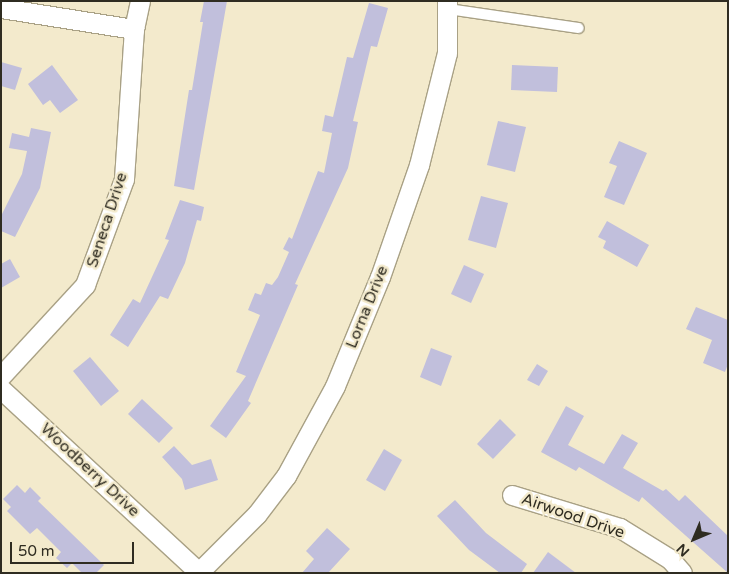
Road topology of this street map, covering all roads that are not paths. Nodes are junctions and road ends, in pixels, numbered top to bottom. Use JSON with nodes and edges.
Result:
{"nodes":[{"id":1,"x":140,"y":1,"type":"edge"},
{"id":2,"x":448,"y":5,"type":"edge"},
{"id":3,"x":1,"y":8,"type":"edge"},
{"id":4,"x":579,"y":28,"type":"dead end"},
{"id":5,"x":134,"y":30,"type":"junction"},
{"id":6,"x":1,"y":376,"type":"edge"},
{"id":7,"x":1,"y":389,"type":"edge"},
{"id":8,"x":512,"y":495,"type":"dead end"},
{"id":9,"x":199,"y":572,"type":"edge"},
{"id":10,"x":682,"y":573,"type":"edge"}],
"edges":[{"from":1,"to":5,"type":"street","name":"Seneca Drive"},
{"from":2,"to":4,"type":"lane"},
{"from":2,"to":9,"type":"street","name":"Lorna Drive"},
{"from":3,"to":5,"type":"street"},
{"from":5,"to":6,"type":"street","name":"Seneca Drive"},
{"from":7,"to":9,"type":"street","name":"Woodberry Drive"},
{"from":8,"to":10,"type":"street","name":"Airwood Drive"}]}
